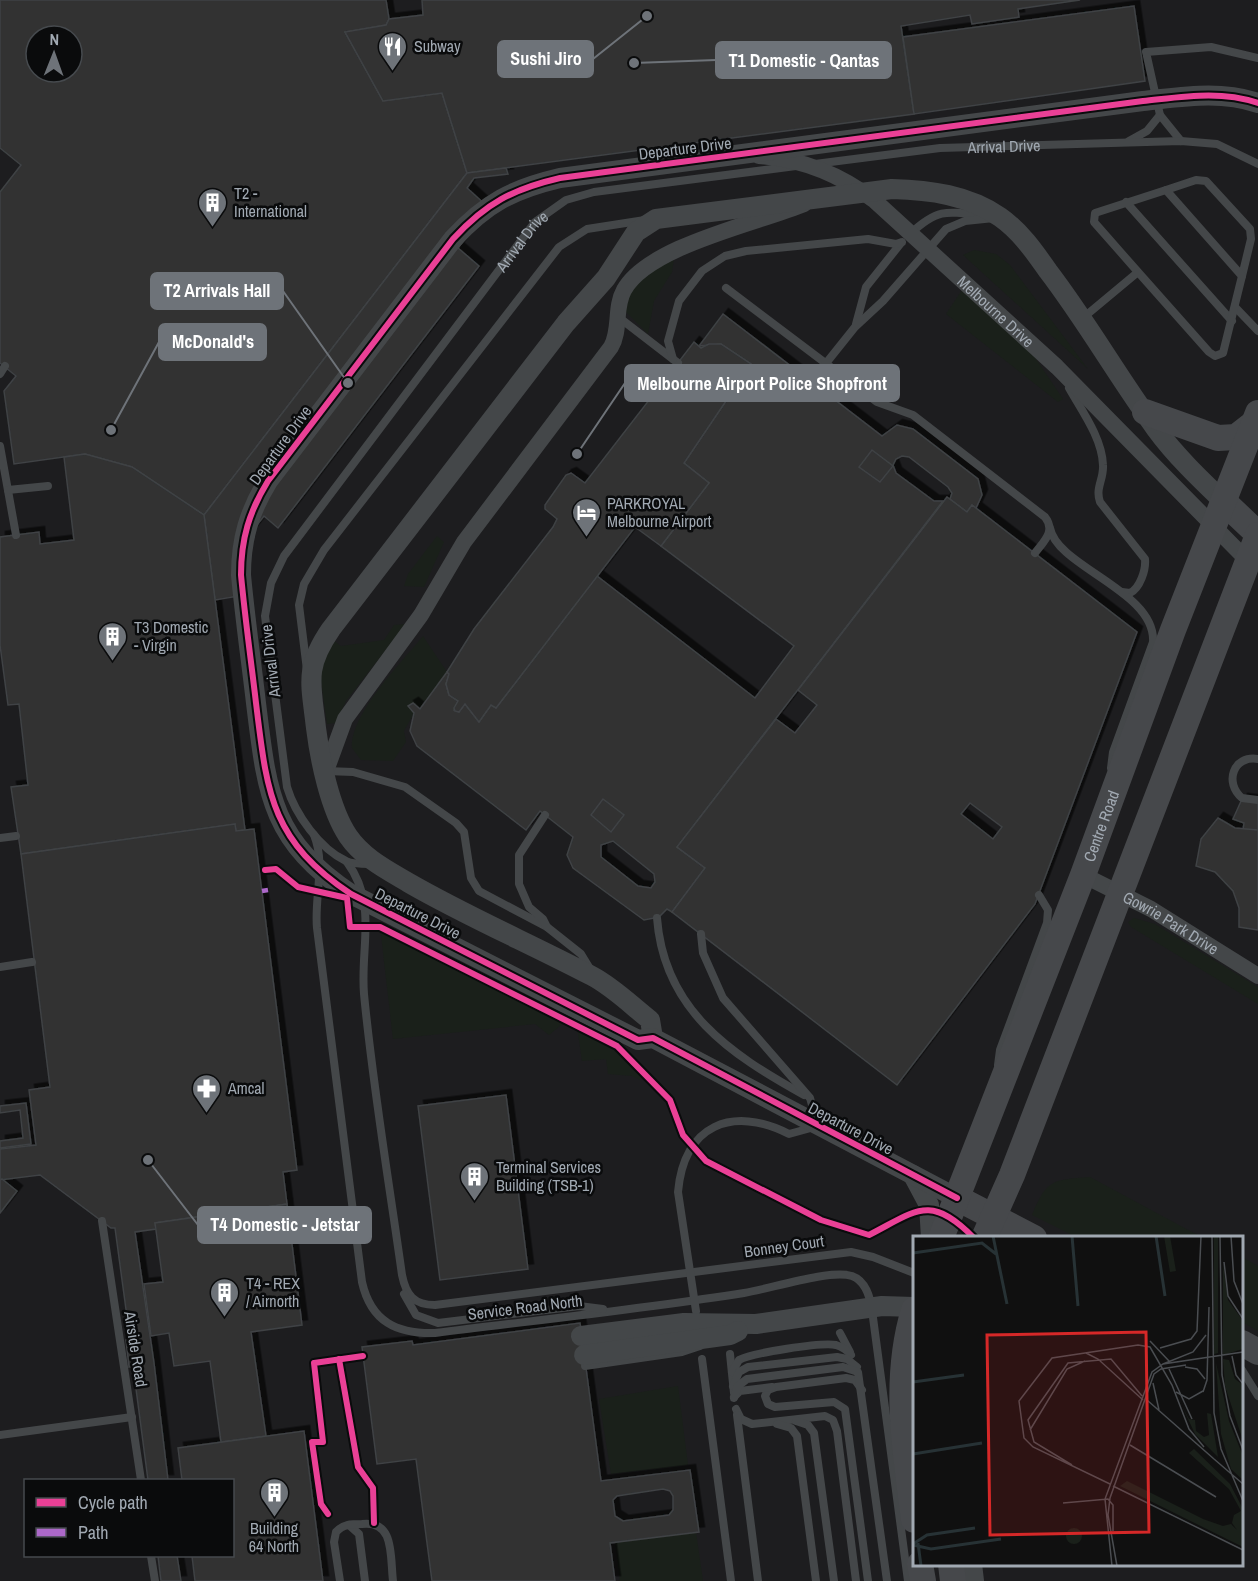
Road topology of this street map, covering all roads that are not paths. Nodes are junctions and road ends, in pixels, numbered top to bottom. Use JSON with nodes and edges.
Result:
{"nodes":[{"id":1,"x":1258,"y":58,"type":"edge"},
{"id":2,"x":1258,"y":103,"type":"edge"},
{"id":3,"x":1160,"y":115,"type":"junction"},
{"id":4,"x":1128,"y":141,"type":"junction"},
{"id":5,"x":1181,"y":141,"type":"junction"},
{"id":6,"x":743,"y":154,"type":"junction"},
{"id":7,"x":1258,"y":164,"type":"edge"},
{"id":8,"x":1166,"y":190,"type":"junction"},
{"id":9,"x":817,"y":198,"type":"junction"},
{"id":10,"x":1126,"y":201,"type":"junction"},
{"id":11,"x":1001,"y":217,"type":"junction"},
{"id":12,"x":656,"y":219,"type":"junction"},
{"id":13,"x":902,"y":242,"type":"junction"},
{"id":14,"x":1138,"y":272,"type":"junction"},
{"id":15,"x":1242,"y":276,"type":"junction"},
{"id":16,"x":726,"y":288,"type":"dead end"},
{"id":17,"x":1235,"y":307,"type":"junction"},
{"id":18,"x":617,"y":316,"type":"junction"},
{"id":19,"x":1084,"y":317,"type":"junction"},
{"id":20,"x":1232,"y":321,"type":"junction"},
{"id":21,"x":855,"y":327,"type":"junction"},
{"id":22,"x":1258,"y":331,"type":"edge"},
{"id":23,"x":826,"y":364,"type":"junction"},
{"id":24,"x":1057,"y":367,"type":"junction"},
{"id":25,"x":812,"y":382,"type":"dead end"},
{"id":26,"x":1145,"y":412,"type":"junction"},
{"id":27,"x":1256,"y":418,"type":"edge"},
{"id":28,"x":0,"y":446,"type":"edge"},
{"id":29,"x":2,"y":470,"type":"edge"},
{"id":30,"x":48,"y":486,"type":"dead end"},
{"id":31,"x":8,"y":490,"type":"junction"},
{"id":32,"x":1224,"y":502,"type":"junction"},
{"id":33,"x":1050,"y":526,"type":"junction"},
{"id":34,"x":1214,"y":526,"type":"junction"},
{"id":35,"x":16,"y":535,"type":"dead end"},
{"id":36,"x":1258,"y":535,"type":"edge"},
{"id":37,"x":1035,"y":553,"type":"dead end"},
{"id":38,"x":1248,"y":561,"type":"junction"},
{"id":39,"x":1122,"y":592,"type":"junction"},
{"id":40,"x":310,"y":675,"type":"junction"},
{"id":41,"x":1258,"y":759,"type":"edge"},
{"id":42,"x":326,"y":771,"type":"junction"},
{"id":43,"x":1258,"y":800,"type":"edge"},
{"id":44,"x":545,"y":815,"type":"dead end"},
{"id":45,"x":1103,"y":822,"type":"junction"},
{"id":46,"x":313,"y":834,"type":"junction"},
{"id":47,"x":16,"y":836,"type":"dead end"},
{"id":48,"x":0,"y":838,"type":"edge"},
{"id":49,"x":346,"y":862,"type":"junction"},
{"id":50,"x":380,"y":866,"type":"junction"},
{"id":51,"x":1083,"y":875,"type":"junction"},
{"id":52,"x":1120,"y":894,"type":"junction"},
{"id":53,"x":1039,"y":895,"type":"dead end"},
{"id":54,"x":657,"y":918,"type":"dead end"},
{"id":55,"x":547,"y":927,"type":"junction"},
{"id":56,"x":701,"y":934,"type":"dead end"},
{"id":57,"x":32,"y":962,"type":"dead end"},
{"id":58,"x":0,"y":967,"type":"edge"},
{"id":59,"x":1258,"y":976,"type":"edge"},
{"id":60,"x":595,"y":977,"type":"junction"},
{"id":61,"x":653,"y":1038,"type":"junction"},
{"id":62,"x":810,"y":1098,"type":"junction"},
{"id":63,"x":993,"y":1107,"type":"junction"},
{"id":64,"x":818,"y":1126,"type":"junction"},
{"id":65,"x":913,"y":1175,"type":"junction"},
{"id":66,"x":957,"y":1198,"type":"junction"},
{"id":67,"x":102,"y":1221,"type":"dead end"},
{"id":68,"x":997,"y":1228,"type":"edge"},
{"id":69,"x":931,"y":1236,"type":"edge"},
{"id":70,"x":942,"y":1236,"type":"edge"},
{"id":71,"x":1027,"y":1236,"type":"edge"},
{"id":72,"x":690,"y":1273,"type":"junction"},
{"id":73,"x":913,"y":1273,"type":"edge"},
{"id":74,"x":402,"y":1275,"type":"junction"},
{"id":75,"x":694,"y":1300,"type":"junction"},
{"id":76,"x":913,"y":1308,"type":"edge"},
{"id":77,"x":615,"y":1310,"type":"junction"},
{"id":78,"x":696,"y":1311,"type":"dead end"},
{"id":79,"x":913,"y":1319,"type":"edge"},
{"id":80,"x":756,"y":1324,"type":"junction"},
{"id":81,"x":840,"y":1333,"type":"dead end"},
{"id":82,"x":730,"y":1344,"type":"junction"},
{"id":83,"x":1243,"y":1344,"type":"edge"},
{"id":84,"x":1258,"y":1352,"type":"edge"},
{"id":85,"x":851,"y":1355,"type":"junction"},
{"id":86,"x":702,"y":1359,"type":"dead end"},
{"id":87,"x":858,"y":1371,"type":"junction"},
{"id":88,"x":1243,"y":1372,"type":"edge"},
{"id":89,"x":731,"y":1377,"type":"junction"},
{"id":90,"x":780,"y":1386,"type":"junction"},
{"id":91,"x":733,"y":1388,"type":"junction"},
{"id":92,"x":862,"y":1390,"type":"junction"},
{"id":93,"x":1258,"y":1396,"type":"edge"},
{"id":94,"x":734,"y":1398,"type":"junction"},
{"id":95,"x":736,"y":1408,"type":"junction"},
{"id":96,"x":132,"y":1418,"type":"junction"},
{"id":97,"x":790,"y":1420,"type":"junction"},
{"id":98,"x":771,"y":1422,"type":"junction"},
{"id":99,"x":0,"y":1435,"type":"edge"},
{"id":100,"x":141,"y":1479,"type":"edge"},
{"id":101,"x":913,"y":1502,"type":"edge"},
{"id":102,"x":346,"y":1525,"type":"junction"},
{"id":103,"x":151,"y":1557,"type":"edge"},
{"id":104,"x":920,"y":1566,"type":"edge"},
{"id":105,"x":951,"y":1566,"type":"edge"},
{"id":106,"x":972,"y":1566,"type":"edge"},
{"id":107,"x":155,"y":1581,"type":"edge"},
{"id":108,"x":340,"y":1581,"type":"edge"},
{"id":109,"x":365,"y":1581,"type":"edge"},
{"id":110,"x":393,"y":1581,"type":"edge"},
{"id":111,"x":731,"y":1581,"type":"edge"},
{"id":112,"x":758,"y":1581,"type":"edge"},
{"id":113,"x":816,"y":1581,"type":"edge"},
{"id":114,"x":834,"y":1581,"type":"edge"},
{"id":115,"x":856,"y":1581,"type":"edge"},
{"id":116,"x":868,"y":1581,"type":"edge"},
{"id":117,"x":887,"y":1581,"type":"edge"},
{"id":118,"x":908,"y":1581,"type":"edge"},
{"id":119,"x":923,"y":1581,"type":"edge"},
{"id":120,"x":953,"y":1581,"type":"edge"},
{"id":121,"x":974,"y":1581,"type":"edge"}],
"edges":[{"from":1,"to":3,"type":"lane"},
{"from":2,"to":6,"type":"street","name":"Departure Drive"},
{"from":3,"to":4,"type":"lane"},
{"from":3,"to":5,"type":"lane"},
{"from":4,"to":5,"type":"lane","name":"Arrival Drive"},
{"from":4,"to":46,"type":"lane","name":"Arrival Drive"},
{"from":5,"to":7,"type":"lane","name":"Arrival Drive"},
{"from":6,"to":24,"type":"street","name":"Melbourne Drive"},
{"from":6,"to":61,"type":"street","name":"Departure Drive"},
{"from":8,"to":10,"type":"lane"},
{"from":8,"to":15,"type":"lane"},
{"from":8,"to":15,"type":"lane"},
{"from":9,"to":11,"type":"street","name":"Arrival Drive"},
{"from":9,"to":12,"type":"street","name":"Arrival Drive"},
{"from":9,"to":18,"type":"street","name":"Arrival Drive"},
{"from":10,"to":14,"type":"lane"},
{"from":10,"to":20,"type":"lane"},
{"from":11,"to":13,"type":"lane"},
{"from":11,"to":19,"type":"street"},
{"from":11,"to":21,"type":"lane"},
{"from":12,"to":40,"type":"street","name":"Arrival Drive"},
{"from":12,"to":40,"type":"lane","name":"Arrival Drive"},
{"from":13,"to":18,"type":"lane"},
{"from":13,"to":21,"type":"lane"},
{"from":14,"to":19,"type":"lane"},
{"from":14,"to":20,"type":"lane"},
{"from":15,"to":17,"type":"lane"},
{"from":16,"to":23,"type":"lane"},
{"from":17,"to":20,"type":"lane"},
{"from":17,"to":22,"type":"lane"},
{"from":18,"to":42,"type":"street","name":"Arrival Drive"},
{"from":19,"to":26,"type":"street"},
{"from":21,"to":23,"type":"lane"},
{"from":23,"to":25,"type":"lane"},
{"from":23,"to":33,"type":"lane"},
{"from":24,"to":34,"type":"street","name":"Melbourne Drive"},
{"from":24,"to":39,"type":"lane"},
{"from":26,"to":27,"type":"main road"},
{"from":26,"to":32,"type":"street"},
{"from":27,"to":32,"type":"main road","name":"Centre Road"},
{"from":28,"to":29,"type":"lane"},
{"from":29,"to":31,"type":"lane"},
{"from":30,"to":31,"type":"lane"},
{"from":31,"to":35,"type":"lane"},
{"from":32,"to":34,"type":"main road","name":"Centre Road"},
{"from":32,"to":36,"type":"main road"},
{"from":33,"to":37,"type":"lane"},
{"from":33,"to":39,"type":"lane"},
{"from":34,"to":38,"type":"street","name":"Melbourne Drive"},
{"from":34,"to":45,"type":"main road","name":"Centre Road"},
{"from":36,"to":38,"type":"main road"},
{"from":38,"to":52,"type":"main road"},
{"from":39,"to":45,"type":"lane"},
{"from":40,"to":42,"type":"street","name":"Arrival Drive"},
{"from":41,"to":43,"type":"lane"},
{"from":42,"to":50,"type":"street","name":"Arrival Drive"},
{"from":42,"to":55,"type":"lane"},
{"from":44,"to":55,"type":"lane"},
{"from":45,"to":51,"type":"main road","name":"Centre Road"},
{"from":46,"to":49,"type":"lane","name":"Arrival Drive"},
{"from":46,"to":77,"type":"lane","name":"Service Road North"},
{"from":47,"to":48,"type":"lane"},
{"from":49,"to":50,"type":"lane","name":"Arrival Drive"},
{"from":49,"to":74,"type":"lane","name":"Service Road North"},
{"from":50,"to":60,"type":"street","name":"Arrival Drive"},
{"from":51,"to":52,"type":"street","name":"Gowrie Park Drive"},
{"from":51,"to":63,"type":"main road","name":"Centre Road"},
{"from":52,"to":59,"type":"street","name":"Gowrie Park Drive"},
{"from":52,"to":68,"type":"main road"},
{"from":53,"to":63,"type":"lane"},
{"from":54,"to":62,"type":"lane"},
{"from":55,"to":60,"type":"lane"},
{"from":56,"to":62,"type":"lane"},
{"from":57,"to":58,"type":"lane"},
{"from":60,"to":61,"type":"street","name":"Arrival Drive"},
{"from":61,"to":64,"type":"street","name":"Departure Drive"},
{"from":62,"to":64,"type":"lane"},
{"from":63,"to":66,"type":"main road","name":"Centre Road"},
{"from":64,"to":65,"type":"street","name":"Departure Drive"},
{"from":64,"to":72,"type":"lane"},
{"from":65,"to":66,"type":"street","name":"Departure Drive"},
{"from":65,"to":69,"type":"street"},
{"from":66,"to":68,"type":"main road","name":"Departure Drive"},
{"from":66,"to":70,"type":"main road","name":"Centre Road"},
{"from":67,"to":96,"type":"lane","name":"Airside Road"},
{"from":68,"to":71,"type":"main road","name":"Departure Drive"},
{"from":72,"to":73,"type":"lane","name":"Bonney Court"},
{"from":72,"to":74,"type":"lane","name":"Service Road North"},
{"from":72,"to":75,"type":"lane"},
{"from":74,"to":77,"type":"lane"},
{"from":75,"to":77,"type":"lane","name":"Service Road North"},
{"from":75,"to":78,"type":"lane"},
{"from":75,"to":118,"type":"lane","name":"Service Road North"},
{"from":76,"to":80,"type":"street"},
{"from":79,"to":101,"type":"main road"},
{"from":80,"to":82,"type":"street"},
{"from":80,"to":82,"type":"street"},
{"from":81,"to":85,"type":"lane"},
{"from":82,"to":89,"type":"lane"},
{"from":83,"to":84,"type":"main road"},
{"from":85,"to":87,"type":"lane"},
{"from":85,"to":89,"type":"lane"},
{"from":86,"to":111,"type":"lane"},
{"from":87,"to":91,"type":"lane"},
{"from":87,"to":92,"type":"lane"},
{"from":87,"to":94,"type":"lane"},
{"from":88,"to":93,"type":"lane"},
{"from":89,"to":91,"type":"lane"},
{"from":90,"to":92,"type":"lane"},
{"from":90,"to":94,"type":"lane"},
{"from":90,"to":116,"type":"lane"},
{"from":91,"to":94,"type":"lane"},
{"from":92,"to":117,"type":"lane"},
{"from":94,"to":95,"type":"lane"},
{"from":95,"to":98,"type":"lane"},
{"from":95,"to":112,"type":"lane"},
{"from":96,"to":99,"type":"lane"},
{"from":96,"to":100,"type":"lane","name":"Airside Road"},
{"from":97,"to":98,"type":"lane"},
{"from":97,"to":114,"type":"lane"},
{"from":97,"to":115,"type":"lane"},
{"from":98,"to":113,"type":"lane"},
{"from":102,"to":108,"type":"lane"},
{"from":102,"to":109,"type":"lane"},
{"from":102,"to":110,"type":"lane"},
{"from":103,"to":107,"type":"lane"},
{"from":104,"to":119,"type":"main road"},
{"from":105,"to":120,"type":"main road"},
{"from":106,"to":121,"type":"street"}]}
